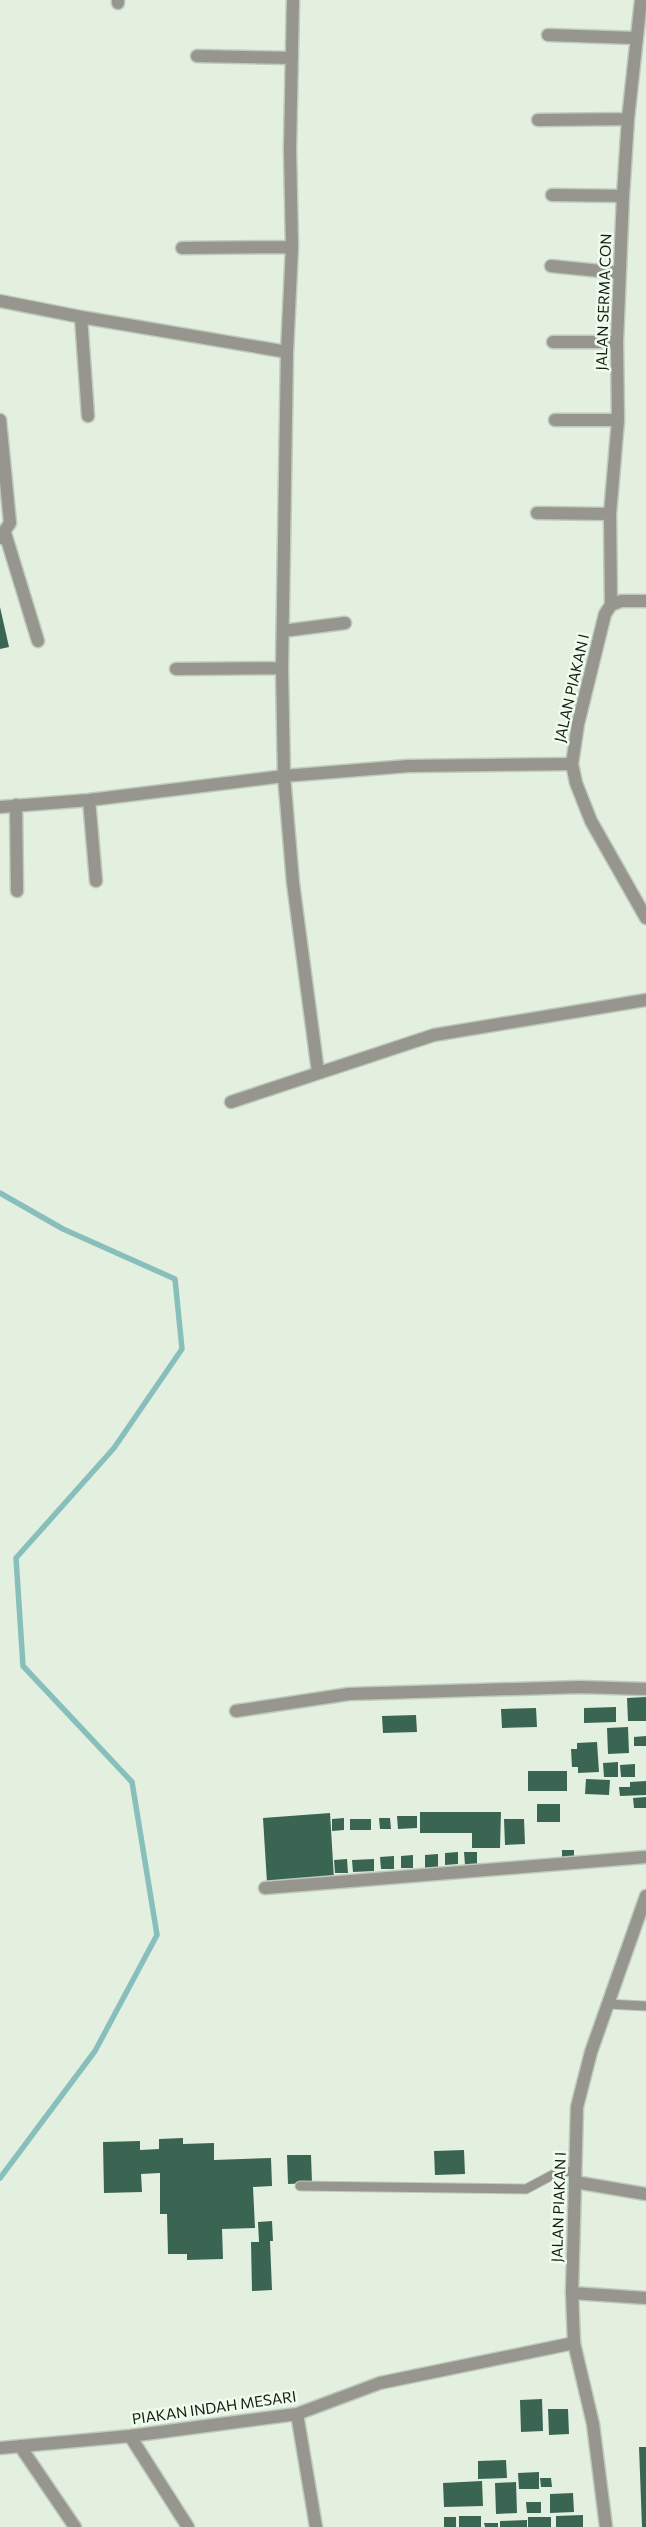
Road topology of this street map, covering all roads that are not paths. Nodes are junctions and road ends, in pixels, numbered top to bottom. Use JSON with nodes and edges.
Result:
{"nodes":[{"id":1,"x":294,"y":0,"type":"edge"},
{"id":2,"x":641,"y":0,"type":"edge"},
{"id":3,"x":548,"y":35,"type":"dead end"},
{"id":4,"x":639,"y":47,"type":"edge"},
{"id":5,"x":196,"y":56,"type":"dead end"},
{"id":6,"x":292,"y":58,"type":"junction"},
{"id":7,"x":628,"y":119,"type":"junction"},
{"id":8,"x":538,"y":120,"type":"dead end"},
{"id":9,"x":552,"y":195,"type":"dead end"},
{"id":10,"x":623,"y":196,"type":"junction"},
{"id":11,"x":292,"y":246,"type":"junction"},
{"id":12,"x":182,"y":248,"type":"dead end"},
{"id":13,"x":551,"y":266,"type":"dead end"},
{"id":14,"x":620,"y":272,"type":"junction"},
{"id":15,"x":0,"y":301,"type":"edge"},
{"id":16,"x":81,"y":317,"type":"junction"},
{"id":17,"x":554,"y":342,"type":"dead end"},
{"id":18,"x":617,"y":342,"type":"junction"},
{"id":19,"x":287,"y":352,"type":"junction"},
{"id":20,"x":88,"y":416,"type":"dead end"},
{"id":21,"x":0,"y":420,"type":"edge"},
{"id":22,"x":555,"y":420,"type":"dead end"},
{"id":23,"x":618,"y":420,"type":"junction"},
{"id":24,"x":537,"y":512,"type":"dead end"},
{"id":25,"x":610,"y":514,"type":"junction"},
{"id":26,"x":2,"y":535,"type":"edge"},
{"id":27,"x":646,"y":601,"type":"edge"},
{"id":28,"x":611,"y":605,"type":"junction"},
{"id":29,"x":345,"y":623,"type":"dead end"},
{"id":30,"x":283,"y":631,"type":"junction"},
{"id":31,"x":38,"y":641,"type":"dead end"},
{"id":32,"x":282,"y":668,"type":"junction"},
{"id":33,"x":176,"y":669,"type":"dead end"},
{"id":34,"x":572,"y":764,"type":"junction"},
{"id":35,"x":284,"y":776,"type":"junction"},
{"id":36,"x":89,"y":800,"type":"junction"},
{"id":37,"x":16,"y":805,"type":"junction"},
{"id":38,"x":0,"y":807,"type":"edge"},
{"id":39,"x":96,"y":880,"type":"dead end"},
{"id":40,"x":17,"y":891,"type":"dead end"},
{"id":41,"x":646,"y":918,"type":"edge"},
{"id":42,"x":646,"y":1000,"type":"edge"},
{"id":43,"x":318,"y":1072,"type":"junction"},
{"id":44,"x":231,"y":1102,"type":"dead end"},
{"id":45,"x":646,"y":1688,"type":"edge"},
{"id":46,"x":236,"y":1711,"type":"dead end"},
{"id":47,"x":646,"y":1856,"type":"edge"},
{"id":48,"x":265,"y":1888,"type":"dead end"},
{"id":49,"x":646,"y":1896,"type":"edge"},
{"id":50,"x":607,"y":2004,"type":"junction"},
{"id":51,"x":646,"y":2006,"type":"edge"},
{"id":52,"x":575,"y":2176,"type":"junction"},
{"id":53,"x":300,"y":2186,"type":"dead end"},
{"id":54,"x":646,"y":2194,"type":"edge"},
{"id":55,"x":572,"y":2293,"type":"junction"},
{"id":56,"x":646,"y":2298,"type":"edge"},
{"id":57,"x":574,"y":2343,"type":"junction"},
{"id":58,"x":297,"y":2414,"type":"junction"},
{"id":59,"x":130,"y":2436,"type":"junction"},
{"id":60,"x":20,"y":2446,"type":"junction"},
{"id":61,"x":0,"y":2448,"type":"edge"},
{"id":62,"x":75,"y":2527,"type":"edge"},
{"id":63,"x":188,"y":2527,"type":"edge"},
{"id":64,"x":316,"y":2527,"type":"edge"},
{"id":65,"x":606,"y":2527,"type":"edge"}],
"edges":[{"from":1,"to":6,"type":"street"},
{"from":2,"to":4,"type":"street","name":"JALAN SERMA CON"},
{"from":3,"to":4,"type":"street"},
{"from":4,"to":7,"type":"street","name":"JALAN SERMA CON"},
{"from":5,"to":6,"type":"street"},
{"from":6,"to":11,"type":"street"},
{"from":7,"to":8,"type":"street"},
{"from":7,"to":10,"type":"street","name":"JALAN SERMA CON"},
{"from":9,"to":10,"type":"street"},
{"from":10,"to":14,"type":"street","name":"JALAN SERMA CON"},
{"from":11,"to":12,"type":"street"},
{"from":11,"to":19,"type":"street"},
{"from":13,"to":14,"type":"street"},
{"from":14,"to":18,"type":"street","name":"JALAN SERMA CON"},
{"from":15,"to":16,"type":"street"},
{"from":16,"to":19,"type":"street"},
{"from":16,"to":20,"type":"street"},
{"from":17,"to":18,"type":"street"},
{"from":18,"to":23,"type":"street","name":"JALAN SERMA CON"},
{"from":19,"to":30,"type":"street"},
{"from":21,"to":26,"type":"street"},
{"from":22,"to":23,"type":"street"},
{"from":23,"to":25,"type":"street","name":"JALAN SERMA CON"},
{"from":24,"to":25,"type":"street"},
{"from":25,"to":28,"type":"street","name":"JALAN SERMA CON"},
{"from":26,"to":31,"type":"street"},
{"from":27,"to":28,"type":"street"},
{"from":28,"to":34,"type":"street","name":"JALAN PIAKAN I"},
{"from":29,"to":30,"type":"street"},
{"from":30,"to":32,"type":"street"},
{"from":32,"to":33,"type":"street"},
{"from":32,"to":35,"type":"street"},
{"from":34,"to":35,"type":"street"},
{"from":34,"to":41,"type":"street","name":"JALAN PIAKAN I"},
{"from":35,"to":36,"type":"street"},
{"from":35,"to":43,"type":"street"},
{"from":36,"to":37,"type":"street"},
{"from":36,"to":39,"type":"street"},
{"from":37,"to":38,"type":"street"},
{"from":37,"to":40,"type":"street"},
{"from":42,"to":43,"type":"street"},
{"from":43,"to":44,"type":"street"},
{"from":45,"to":46,"type":"street"},
{"from":47,"to":48,"type":"street"},
{"from":49,"to":50,"type":"street","name":"JALAN PIAKAN I"},
{"from":50,"to":51,"type":"lane"},
{"from":50,"to":52,"type":"street","name":"JALAN PIAKAN I"},
{"from":52,"to":53,"type":"lane"},
{"from":52,"to":54,"type":"street"},
{"from":52,"to":55,"type":"street","name":"JALAN PIAKAN I"},
{"from":55,"to":56,"type":"street"},
{"from":55,"to":57,"type":"street","name":"JALAN PIAKAN I"},
{"from":57,"to":58,"type":"street","name":"PIAKAN INDAH MESARI"},
{"from":57,"to":65,"type":"street","name":"JALAN PIAKAN I"},
{"from":58,"to":59,"type":"street","name":"PIAKAN INDAH MESARI"},
{"from":58,"to":64,"type":"street"},
{"from":59,"to":60,"type":"street","name":"PIAKAN INDAH MESARI"},
{"from":59,"to":63,"type":"street"},
{"from":60,"to":61,"type":"street","name":"PIAKAN INDAH MESARI"},
{"from":60,"to":62,"type":"street"}]}
